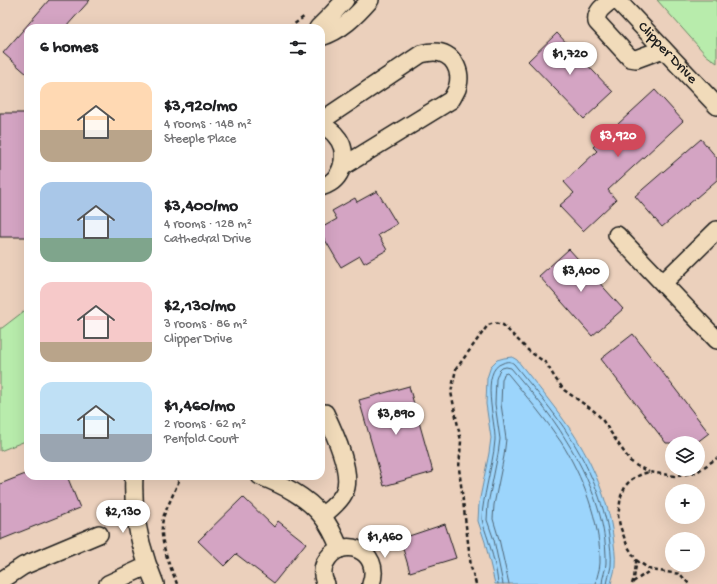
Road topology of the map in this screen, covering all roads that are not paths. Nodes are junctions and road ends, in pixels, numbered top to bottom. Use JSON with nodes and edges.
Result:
{"nodes":[{"id":1,"x":344,"y":0,"type":"edge"},
{"id":2,"x":370,"y":0,"type":"edge"},
{"id":3,"x":612,"y":0,"type":"edge"},
{"id":4,"x":617,"y":0,"type":"edge"},
{"id":5,"x":322,"y":24,"type":"edge"},
{"id":6,"x":325,"y":35,"type":"edge"},
{"id":7,"x":663,"y":49,"type":"junction"},
{"id":8,"x":717,"y":106,"type":"edge"},
{"id":9,"x":325,"y":118,"type":"edge"},
{"id":10,"x":325,"y":127,"type":"edge"},
{"id":11,"x":342,"y":167,"type":"junction"},
{"id":12,"x":325,"y":185,"type":"edge"},
{"id":13,"x":717,"y":230,"type":"edge"},
{"id":14,"x":617,"y":235,"type":"dead end"},
{"id":15,"x":663,"y":283,"type":"junction"},
{"id":16,"x":717,"y":340,"type":"edge"},
{"id":17,"x":325,"y":413,"type":"dead end"},
{"id":18,"x":134,"y":480,"type":"edge"},
{"id":19,"x":270,"y":480,"type":"edge"},
{"id":20,"x":322,"y":516,"type":"junction"},
{"id":21,"x":99,"y":534,"type":"dead end"},
{"id":22,"x":340,"y":549,"type":"junction"},
{"id":23,"x":147,"y":566,"type":"junction"},
{"id":24,"x":0,"y":582,"type":"edge"},
{"id":25,"x":108,"y":584,"type":"edge"},
{"id":26,"x":155,"y":584,"type":"edge"},
{"id":27,"x":326,"y":584,"type":"edge"},
{"id":28,"x":371,"y":584,"type":"edge"}],
"edges":[{"from":1,"to":5,"type":"street"},
{"from":2,"to":6,"type":"street"},
{"from":3,"to":7,"type":"street"},
{"from":4,"to":7,"type":"street","name":"Clipper Drive"},
{"from":7,"to":8,"type":"street","name":"Clipper Drive"},
{"from":9,"to":11,"type":"street"},
{"from":10,"to":11,"type":"street"},
{"from":11,"to":12,"type":"street"},
{"from":13,"to":15,"type":"street"},
{"from":14,"to":15,"type":"street"},
{"from":15,"to":16,"type":"street"},
{"from":17,"to":20,"type":"street"},
{"from":18,"to":23,"type":"street"},
{"from":19,"to":20,"type":"street"},
{"from":20,"to":22,"type":"street"},
{"from":21,"to":24,"type":"street"},
{"from":22,"to":27,"type":"street"},
{"from":22,"to":28,"type":"street"},
{"from":23,"to":25,"type":"street"},
{"from":23,"to":26,"type":"street"}]}
